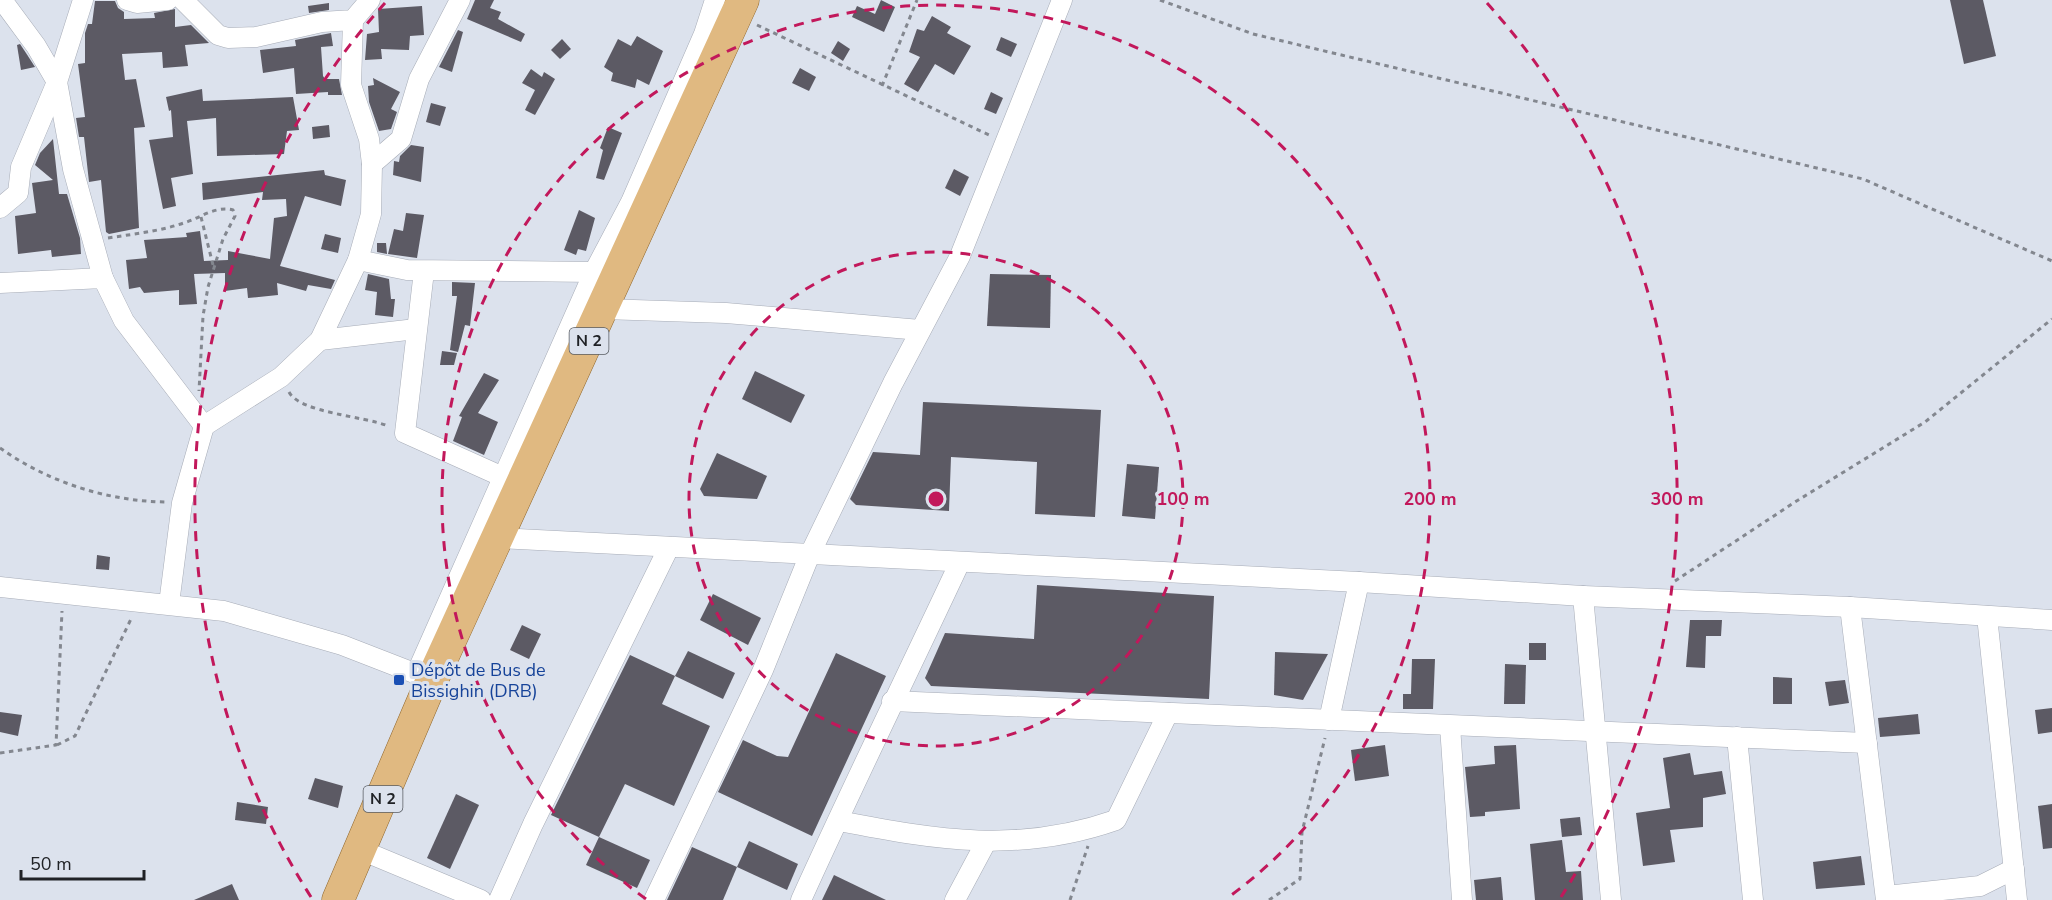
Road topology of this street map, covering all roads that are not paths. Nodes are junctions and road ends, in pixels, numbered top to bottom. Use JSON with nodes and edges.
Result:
{"nodes":[{"id":1,"x":2,"y":0,"type":"edge"},
{"id":2,"x":83,"y":0,"type":"edge"},
{"id":3,"x":127,"y":0,"type":"edge"},
{"id":4,"x":168,"y":0,"type":"edge"},
{"id":5,"x":183,"y":0,"type":"edge"},
{"id":6,"x":370,"y":0,"type":"edge"},
{"id":7,"x":1062,"y":0,"type":"edge"},
{"id":8,"x":456,"y":1,"type":"edge"},
{"id":9,"x":732,"y":5,"type":"edge"},
{"id":10,"x":353,"y":20,"type":"junction"},
{"id":11,"x":57,"y":82,"type":"junction"},
{"id":12,"x":372,"y":164,"type":"junction"},
{"id":13,"x":0,"y":208,"type":"edge"},
{"id":14,"x":358,"y":260,"type":"junction"},
{"id":15,"x":424,"y":271,"type":"junction"},
{"id":16,"x":594,"y":272,"type":"junction"},
{"id":17,"x":103,"y":278,"type":"junction"},
{"id":18,"x":0,"y":283,"type":"edge"},
{"id":19,"x":603,"y":309,"type":"junction"},
{"id":20,"x":416,"y":329,"type":"junction"},
{"id":21,"x":920,"y":330,"type":"junction"},
{"id":22,"x":320,"y":340,"type":"junction"},
{"id":23,"x":201,"y":421,"type":"junction"},
{"id":24,"x":503,"y":477,"type":"junction"},
{"id":25,"x":499,"y":538,"type":"junction"},
{"id":26,"x":669,"y":547,"type":"junction"},
{"id":27,"x":810,"y":554,"type":"junction"},
{"id":28,"x":960,"y":562,"type":"junction"},
{"id":29,"x":1359,"y":582,"type":"junction"},
{"id":30,"x":0,"y":587,"type":"edge"},
{"id":31,"x":1583,"y":596,"type":"junction"},
{"id":32,"x":169,"y":604,"type":"junction"},
{"id":33,"x":1850,"y":607,"type":"junction"},
{"id":34,"x":1987,"y":616,"type":"junction"},
{"id":35,"x":2052,"y":620,"type":"edge"},
{"id":36,"x":425,"y":684,"type":"junction"},
{"id":37,"x":892,"y":701,"type":"junction"},
{"id":38,"x":1168,"y":713,"type":"junction"},
{"id":39,"x":1329,"y":720,"type":"junction"},
{"id":40,"x":1450,"y":726,"type":"junction"},
{"id":41,"x":1595,"y":731,"type":"junction"},
{"id":42,"x":1737,"y":737,"type":"junction"},
{"id":43,"x":1867,"y":742,"type":"junction"},
{"id":44,"x":839,"y":821,"type":"junction"},
{"id":45,"x":986,"y":842,"type":"junction"},
{"id":46,"x":361,"y":850,"type":"junction"},
{"id":47,"x":2014,"y":869,"type":"junction"},
{"id":48,"x":1886,"y":898,"type":"edge"},
{"id":49,"x":338,"y":900,"type":"edge"},
{"id":50,"x":482,"y":900,"type":"edge"},
{"id":51,"x":499,"y":900,"type":"edge"},
{"id":52,"x":654,"y":900,"type":"edge"},
{"id":53,"x":801,"y":900,"type":"edge"},
{"id":54,"x":955,"y":900,"type":"edge"},
{"id":55,"x":1462,"y":900,"type":"edge"},
{"id":56,"x":1611,"y":900,"type":"edge"},
{"id":57,"x":1753,"y":900,"type":"edge"},
{"id":58,"x":2017,"y":900,"type":"edge"}],
"edges":[{"from":1,"to":11,"type":"street"},
{"from":2,"to":11,"type":"street"},
{"from":3,"to":4,"type":"street"},
{"from":5,"to":10,"type":"street"},
{"from":6,"to":10,"type":"street"},
{"from":7,"to":21,"type":"street"},
{"from":8,"to":12,"type":"street"},
{"from":9,"to":16,"type":"street"},
{"from":9,"to":19,"type":"main road","number":"N 2"},
{"from":10,"to":12,"type":"street"},
{"from":11,"to":13,"type":"street"},
{"from":11,"to":17,"type":"street"},
{"from":12,"to":14,"type":"street"},
{"from":14,"to":15,"type":"street"},
{"from":14,"to":22,"type":"street"},
{"from":15,"to":16,"type":"street"},
{"from":15,"to":20,"type":"street"},
{"from":16,"to":24,"type":"street"},
{"from":17,"to":18,"type":"street"},
{"from":17,"to":23,"type":"street"},
{"from":19,"to":21,"type":"street"},
{"from":19,"to":25,"type":"main road","number":"N 2"},
{"from":20,"to":22,"type":"street"},
{"from":20,"to":24,"type":"street"},
{"from":21,"to":27,"type":"street"},
{"from":22,"to":23,"type":"street"},
{"from":23,"to":32,"type":"street"},
{"from":24,"to":36,"type":"street"},
{"from":25,"to":26,"type":"street"},
{"from":25,"to":36,"type":"main road","number":"N 2"},
{"from":26,"to":27,"type":"street"},
{"from":26,"to":51,"type":"street"},
{"from":27,"to":28,"type":"street"},
{"from":27,"to":52,"type":"street"},
{"from":28,"to":29,"type":"street"},
{"from":28,"to":37,"type":"street"},
{"from":29,"to":31,"type":"street"},
{"from":29,"to":39,"type":"street"},
{"from":30,"to":32,"type":"street"},
{"from":31,"to":33,"type":"street"},
{"from":31,"to":41,"type":"street"},
{"from":32,"to":36,"type":"street"},
{"from":33,"to":34,"type":"street"},
{"from":33,"to":43,"type":"street"},
{"from":34,"to":35,"type":"street"},
{"from":34,"to":47,"type":"street"},
{"from":36,"to":46,"type":"main road","number":"N 2"},
{"from":37,"to":38,"type":"street"},
{"from":37,"to":44,"type":"street"},
{"from":38,"to":39,"type":"street"},
{"from":38,"to":45,"type":"street"},
{"from":39,"to":40,"type":"street"},
{"from":40,"to":41,"type":"street"},
{"from":40,"to":55,"type":"street"},
{"from":41,"to":42,"type":"street"},
{"from":41,"to":56,"type":"street"},
{"from":42,"to":43,"type":"street"},
{"from":42,"to":57,"type":"street"},
{"from":43,"to":48,"type":"street"},
{"from":44,"to":45,"type":"street"},
{"from":44,"to":53,"type":"street"},
{"from":45,"to":54,"type":"street"},
{"from":46,"to":49,"type":"main road","number":"N 2"},
{"from":46,"to":50,"type":"street"},
{"from":47,"to":48,"type":"street"},
{"from":47,"to":58,"type":"street"}]}
